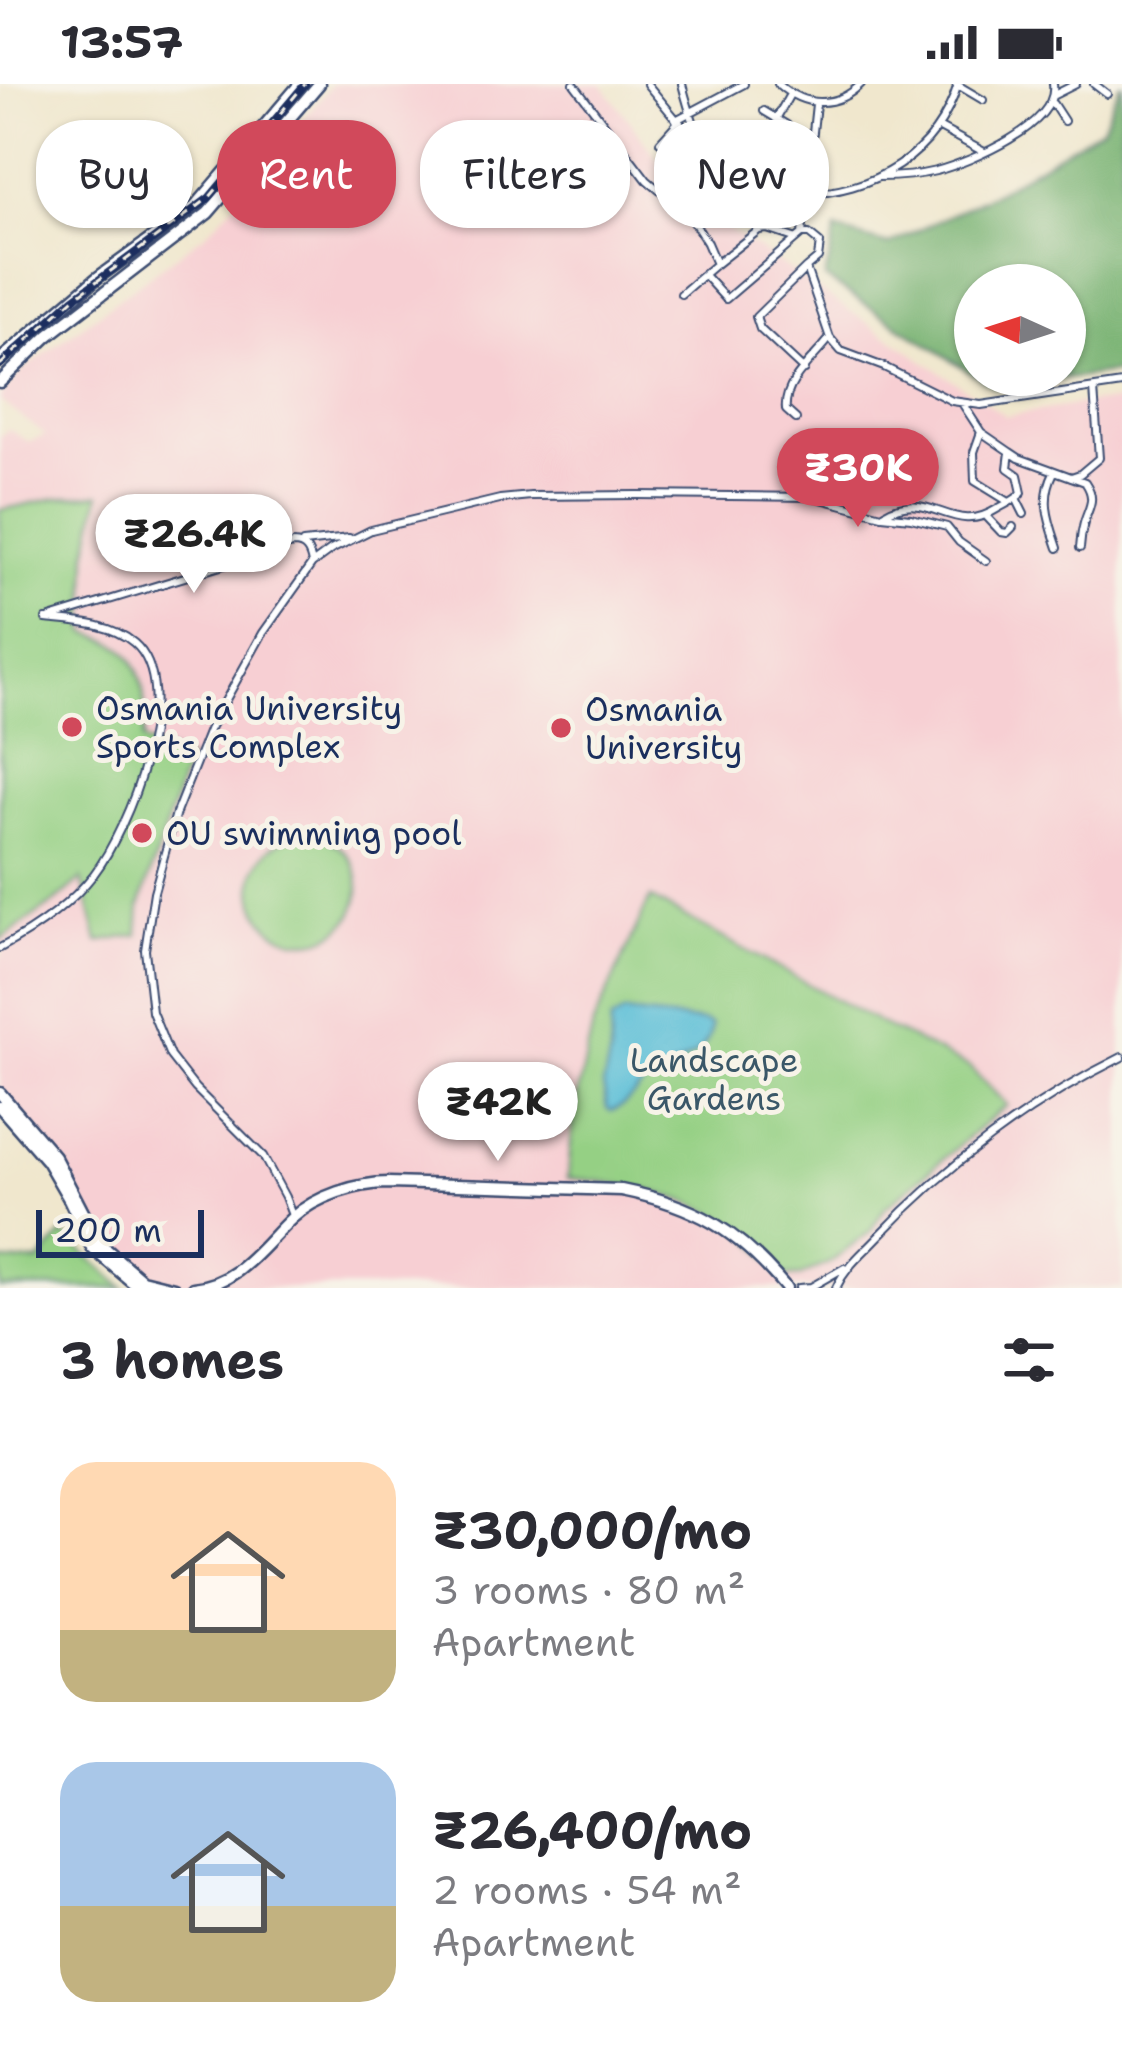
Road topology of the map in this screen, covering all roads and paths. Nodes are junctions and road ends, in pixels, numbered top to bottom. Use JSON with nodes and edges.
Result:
{"nodes":[{"id":1,"x":300,"y":84,"type":"edge"},
{"id":2,"x":319,"y":84,"type":"edge"},
{"id":3,"x":574,"y":84,"type":"edge"},
{"id":4,"x":647,"y":84,"type":"edge"},
{"id":5,"x":682,"y":84,"type":"edge"},
{"id":6,"x":743,"y":84,"type":"edge"},
{"id":7,"x":778,"y":84,"type":"edge"},
{"id":8,"x":861,"y":84,"type":"edge"},
{"id":9,"x":957,"y":84,"type":"edge"},
{"id":10,"x":1053,"y":84,"type":"edge"},
{"id":11,"x":1076,"y":84,"type":"edge"},
{"id":12,"x":1094,"y":84,"type":"edge"},
{"id":13,"x":1107,"y":94,"type":"dead end"},
{"id":14,"x":790,"y":95,"type":"junction"},
{"id":15,"x":1053,"y":98,"type":"junction"},
{"id":16,"x":983,"y":100,"type":"dead end"},
{"id":17,"x":816,"y":104,"type":"junction"},
{"id":18,"x":764,"y":111,"type":"dead end"},
{"id":19,"x":689,"y":112,"type":"junction"},
{"id":20,"x":776,"y":119,"type":"joint"},
{"id":21,"x":676,"y":120,"type":"edge"},
{"id":22,"x":678,"y":120,"type":"edge"},
{"id":23,"x":693,"y":120,"type":"edge"},
{"id":24,"x":815,"y":120,"type":"edge"},
{"id":25,"x":1064,"y":121,"type":"dead end"},
{"id":26,"x":938,"y":127,"type":"junction"},
{"id":27,"x":984,"y":152,"type":"junction"},
{"id":28,"x":874,"y":177,"type":"junction"},
{"id":29,"x":829,"y":191,"type":"edge"},
{"id":30,"x":205,"y":195,"type":"junction"},
{"id":31,"x":214,"y":205,"type":"junction"},
{"id":32,"x":800,"y":228,"type":"edge"},
{"id":33,"x":798,"y":236,"type":"junction"},
{"id":34,"x":716,"y":264,"type":"junction"},
{"id":35,"x":806,"y":268,"type":"junction"},
{"id":36,"x":704,"y":275,"type":"junction"},
{"id":37,"x":681,"y":294,"type":"dead end"},
{"id":38,"x":40,"y":325,"type":"junction"},
{"id":39,"x":48,"y":336,"type":"junction"},
{"id":40,"x":830,"y":338,"type":"junction"},
{"id":41,"x":0,"y":360,"type":"edge"},
{"id":42,"x":804,"y":370,"type":"junction"},
{"id":43,"x":0,"y":382,"type":"edge"},
{"id":44,"x":1122,"y":384,"type":"edge"},
{"id":45,"x":1094,"y":389,"type":"junction"},
{"id":46,"x":962,"y":403,"type":"junction"},
{"id":47,"x":796,"y":419,"type":"dead end"},
{"id":48,"x":981,"y":432,"type":"junction"},
{"id":49,"x":1010,"y":452,"type":"junction"},
{"id":50,"x":1054,"y":472,"type":"junction"},
{"id":51,"x":1067,"y":478,"type":"junction"},
{"id":52,"x":1013,"y":501,"type":"junction"},
{"id":53,"x":933,"y":509,"type":"junction"},
{"id":54,"x":946,"y":513,"type":"junction"},
{"id":55,"x":1024,"y":514,"type":"dead end"},
{"id":56,"x":882,"y":515,"type":"junction"},
{"id":57,"x":986,"y":516,"type":"junction"},
{"id":58,"x":911,"y":518,"type":"junction"},
{"id":59,"x":964,"y":521,"type":"junction"},
{"id":60,"x":945,"y":526,"type":"junction"},
{"id":61,"x":1013,"y":527,"type":"dead end"},
{"id":62,"x":352,"y":538,"type":"junction"},
{"id":63,"x":299,"y":544,"type":"junction"},
{"id":64,"x":1058,"y":548,"type":"dead end"},
{"id":65,"x":1080,"y":548,"type":"dead end"},
{"id":66,"x":986,"y":561,"type":"dead end"},
{"id":67,"x":312,"y":564,"type":"junction"},
{"id":68,"x":0,"y":948,"type":"edge"},
{"id":69,"x":1122,"y":1057,"type":"edge"},
{"id":70,"x":0,"y":1094,"type":"edge"},
{"id":71,"x":0,"y":1107,"type":"edge"},
{"id":72,"x":292,"y":1217,"type":"junction"},
{"id":73,"x":848,"y":1266,"type":"junction"},
{"id":74,"x":145,"y":1285,"type":"edge"},
{"id":75,"x":177,"y":1288,"type":"edge"},
{"id":76,"x":193,"y":1288,"type":"edge"},
{"id":77,"x":786,"y":1288,"type":"edge"},
{"id":78,"x":799,"y":1288,"type":"edge"},
{"id":79,"x":813,"y":1288,"type":"edge"},
{"id":80,"x":836,"y":1288,"type":"edge"}],
"edges":[{"from":1,"to":30,"type":"main road"},
{"from":2,"to":31,"type":"main road"},
{"from":3,"to":34,"type":"street"},
{"from":4,"to":21,"type":"street"},
{"from":5,"to":19,"type":"street"},
{"from":6,"to":19,"type":"street"},
{"from":7,"to":14,"type":"street"},
{"from":8,"to":17,"type":"street"},
{"from":9,"to":16,"type":"street"},
{"from":9,"to":26,"type":"street"},
{"from":10,"to":15,"type":"street"},
{"from":11,"to":15,"type":"street"},
{"from":12,"to":13,"type":"street"},
{"from":14,"to":17,"type":"street"},
{"from":14,"to":20,"type":"street"},
{"from":15,"to":25,"type":"street"},
{"from":15,"to":27,"type":"street"},
{"from":17,"to":24,"type":"street"},
{"from":18,"to":20,"type":"street"},
{"from":19,"to":22,"type":"street"},
{"from":19,"to":23,"type":"street"},
{"from":26,"to":27,"type":"street"},
{"from":26,"to":28,"type":"street"},
{"from":27,"to":28,"type":"street"},
{"from":28,"to":29,"type":"street"},
{"from":30,"to":31,"type":"main road"},
{"from":30,"to":38,"type":"main road"},
{"from":31,"to":39,"type":"main road"},
{"from":32,"to":33,"type":"street"},
{"from":33,"to":34,"type":"street"},
{"from":33,"to":35,"type":"street"},
{"from":33,"to":36,"type":"street"},
{"from":34,"to":36,"type":"street"},
{"from":35,"to":40,"type":"street"},
{"from":35,"to":42,"type":"street"},
{"from":36,"to":37,"type":"street"},
{"from":38,"to":39,"type":"main road"},
{"from":38,"to":41,"type":"main road"},
{"from":39,"to":43,"type":"main road"},
{"from":40,"to":42,"type":"street"},
{"from":40,"to":46,"type":"street"},
{"from":42,"to":47,"type":"street"},
{"from":44,"to":45,"type":"street"},
{"from":45,"to":46,"type":"street"},
{"from":45,"to":51,"type":"street"},
{"from":46,"to":48,"type":"street"},
{"from":48,"to":49,"type":"street"},
{"from":48,"to":52,"type":"street"},
{"from":49,"to":50,"type":"street"},
{"from":49,"to":52,"type":"street"},
{"from":50,"to":51,"type":"street"},
{"from":50,"to":64,"type":"street"},
{"from":51,"to":65,"type":"street"},
{"from":52,"to":55,"type":"street"},
{"from":52,"to":57,"type":"street"},
{"from":53,"to":54,"type":"street"},
{"from":53,"to":56,"type":"street"},
{"from":53,"to":58,"type":"street"},
{"from":54,"to":59,"type":"street"},
{"from":54,"to":60,"type":"street"},
{"from":56,"to":58,"type":"street"},
{"from":56,"to":62,"type":"street"},
{"from":57,"to":59,"type":"street"},
{"from":57,"to":61,"type":"street"},
{"from":58,"to":60,"type":"street"},
{"from":59,"to":60,"type":"street"},
{"from":60,"to":66,"type":"street"},
{"from":62,"to":63,"type":"street"},
{"from":62,"to":67,"type":"street"},
{"from":63,"to":67,"type":"street"},
{"from":63,"to":68,"type":"street"},
{"from":67,"to":72,"type":"street"},
{"from":69,"to":73,"type":"street"},
{"from":70,"to":74,"type":"main road"},
{"from":71,"to":74,"type":"main road"},
{"from":72,"to":76,"type":"main road"},
{"from":72,"to":77,"type":"main road"},
{"from":73,"to":79,"type":"street"},
{"from":73,"to":80,"type":"street"},
{"from":74,"to":75,"type":"main road"},
{"from":78,"to":79,"type":"street"}]}
